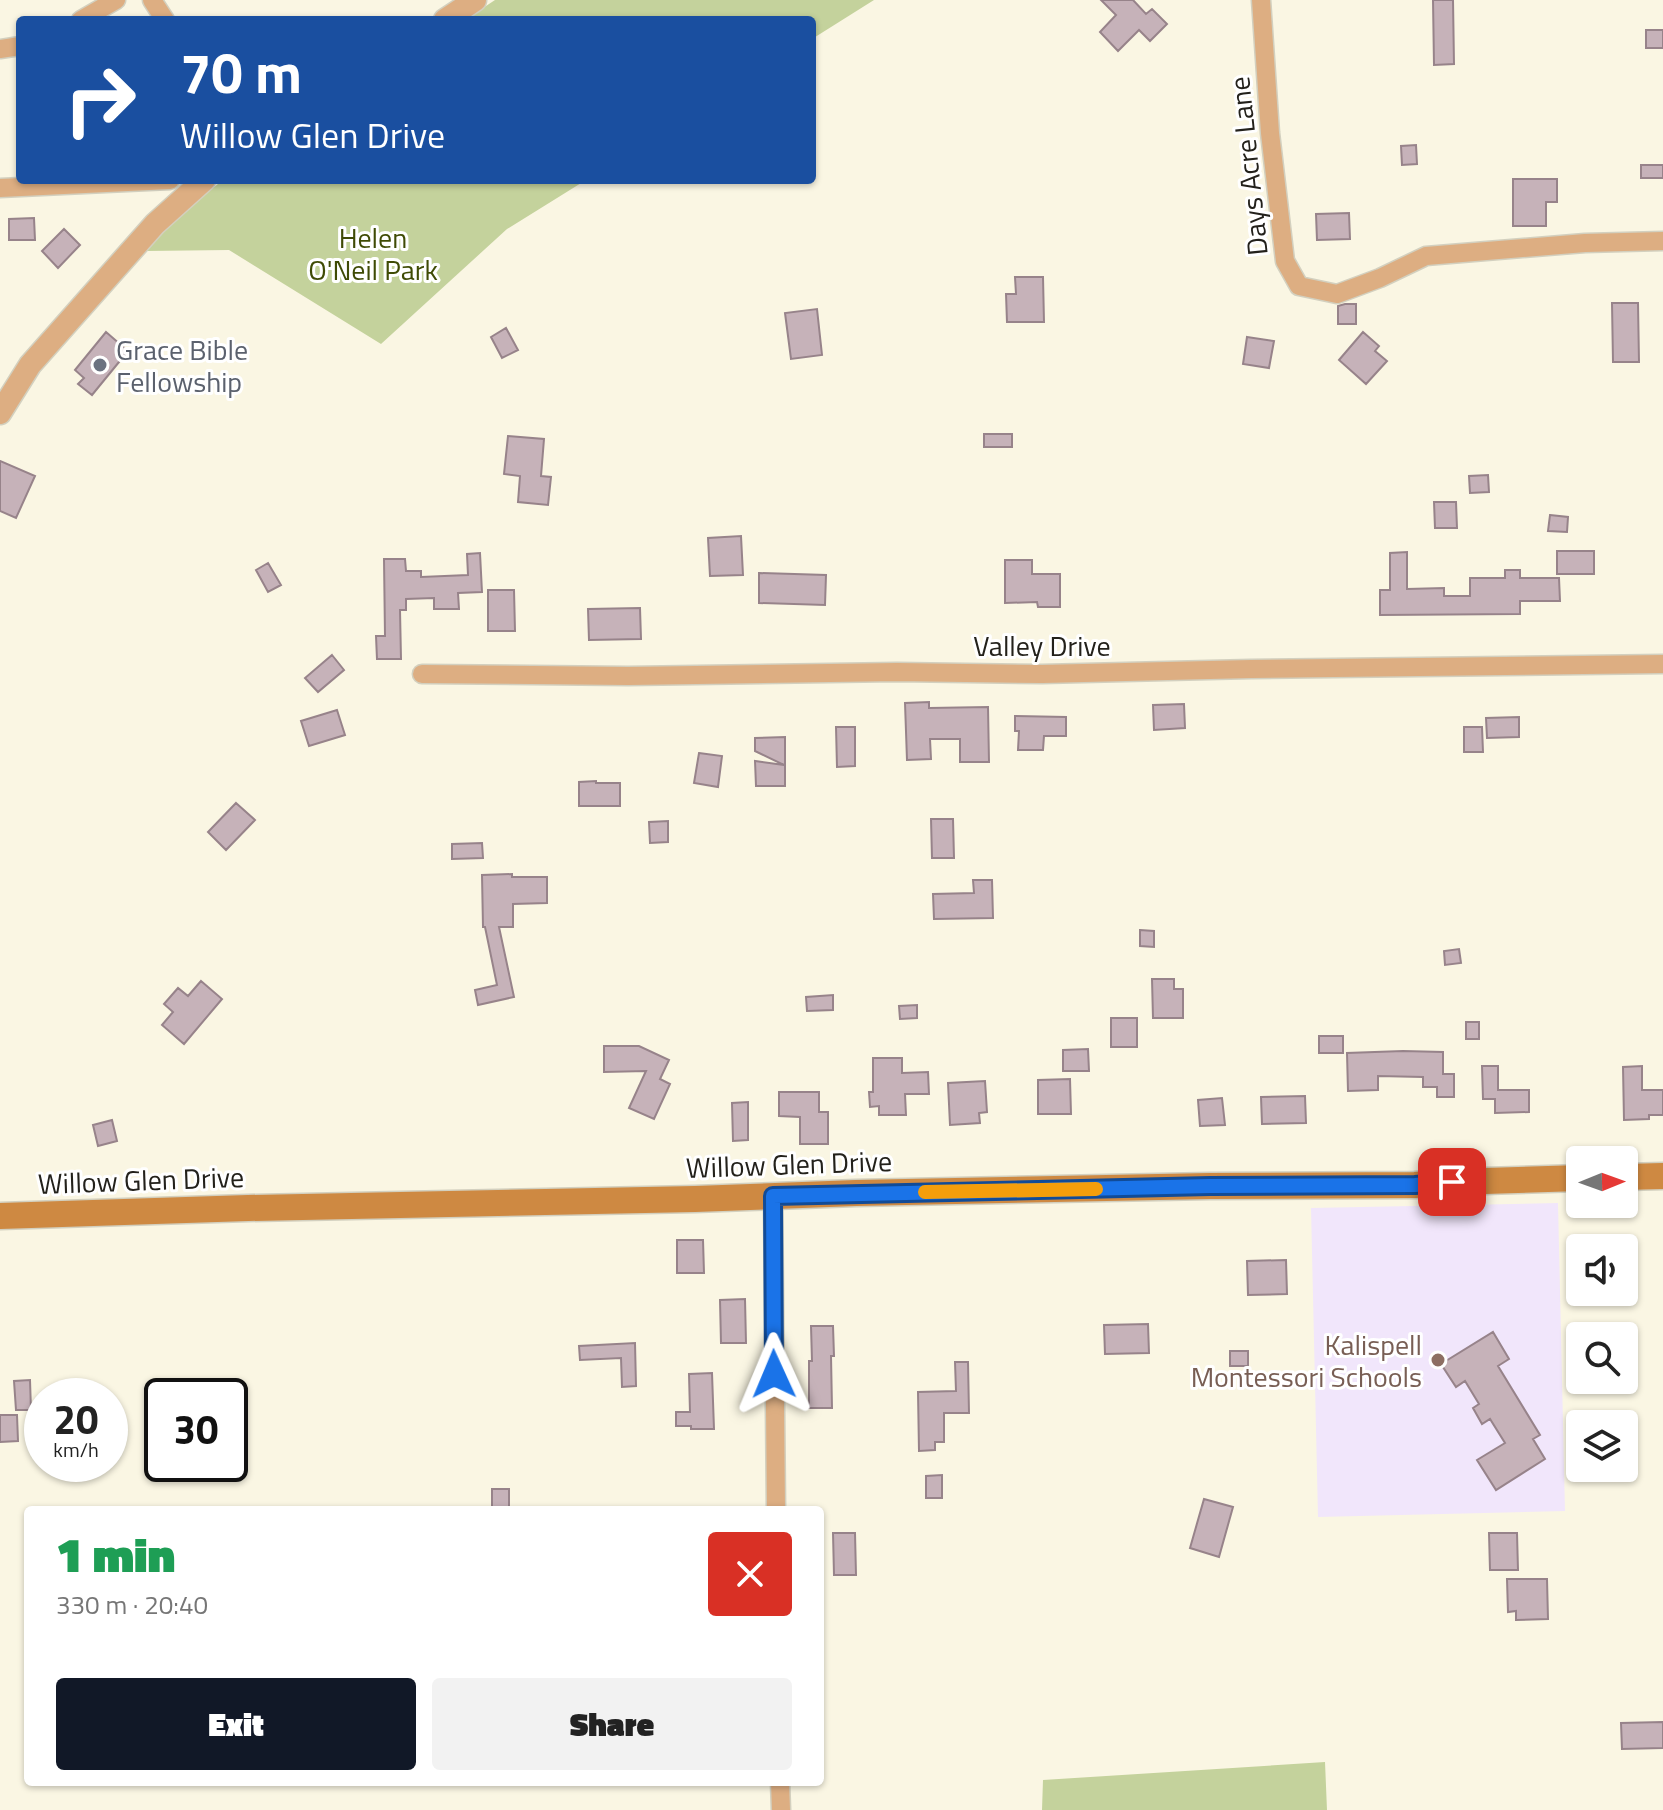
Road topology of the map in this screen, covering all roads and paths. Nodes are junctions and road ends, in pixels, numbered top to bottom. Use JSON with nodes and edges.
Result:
{"nodes":[{"id":1,"x":116,"y":0,"type":"edge"},
{"id":2,"x":475,"y":0,"type":"edge"},
{"id":3,"x":1261,"y":0,"type":"edge"},
{"id":4,"x":88,"y":16,"type":"edge"},
{"id":5,"x":451,"y":16,"type":"edge"},
{"id":6,"x":85,"y":184,"type":"edge"},
{"id":7,"x":200,"y":184,"type":"edge"},
{"id":8,"x":0,"y":188,"type":"edge"},
{"id":9,"x":1663,"y":241,"type":"edge"},
{"id":10,"x":0,"y":413,"type":"edge"},
{"id":11,"x":1663,"y":664,"type":"edge"},
{"id":12,"x":422,"y":674,"type":"dead end"},
{"id":13,"x":1663,"y":1176,"type":"edge"},
{"id":14,"x":1638,"y":1177,"type":"edge"},
{"id":15,"x":1566,"y":1178,"type":"edge"},
{"id":16,"x":773,"y":1196,"type":"junction"},
{"id":17,"x":0,"y":1216,"type":"edge"},
{"id":18,"x":776,"y":1506,"type":"edge"},
{"id":19,"x":780,"y":1786,"type":"edge"},
{"id":20,"x":781,"y":1810,"type":"edge"}],
"edges":[{"from":1,"to":4,"type":"street"},
{"from":2,"to":5,"type":"street"},
{"from":3,"to":9,"type":"street","name":"Days Acre Lane"},
{"from":6,"to":8,"type":"street"},
{"from":7,"to":10,"type":"street"},
{"from":11,"to":12,"type":"street","name":"Valley Drive"},
{"from":13,"to":14,"type":"main road"},
{"from":15,"to":16,"type":"main road","name":"Willow Glen Drive"},
{"from":16,"to":17,"type":"main road","name":"Willow Glen Drive"},
{"from":16,"to":18,"type":"street"},
{"from":19,"to":20,"type":"street"}]}
